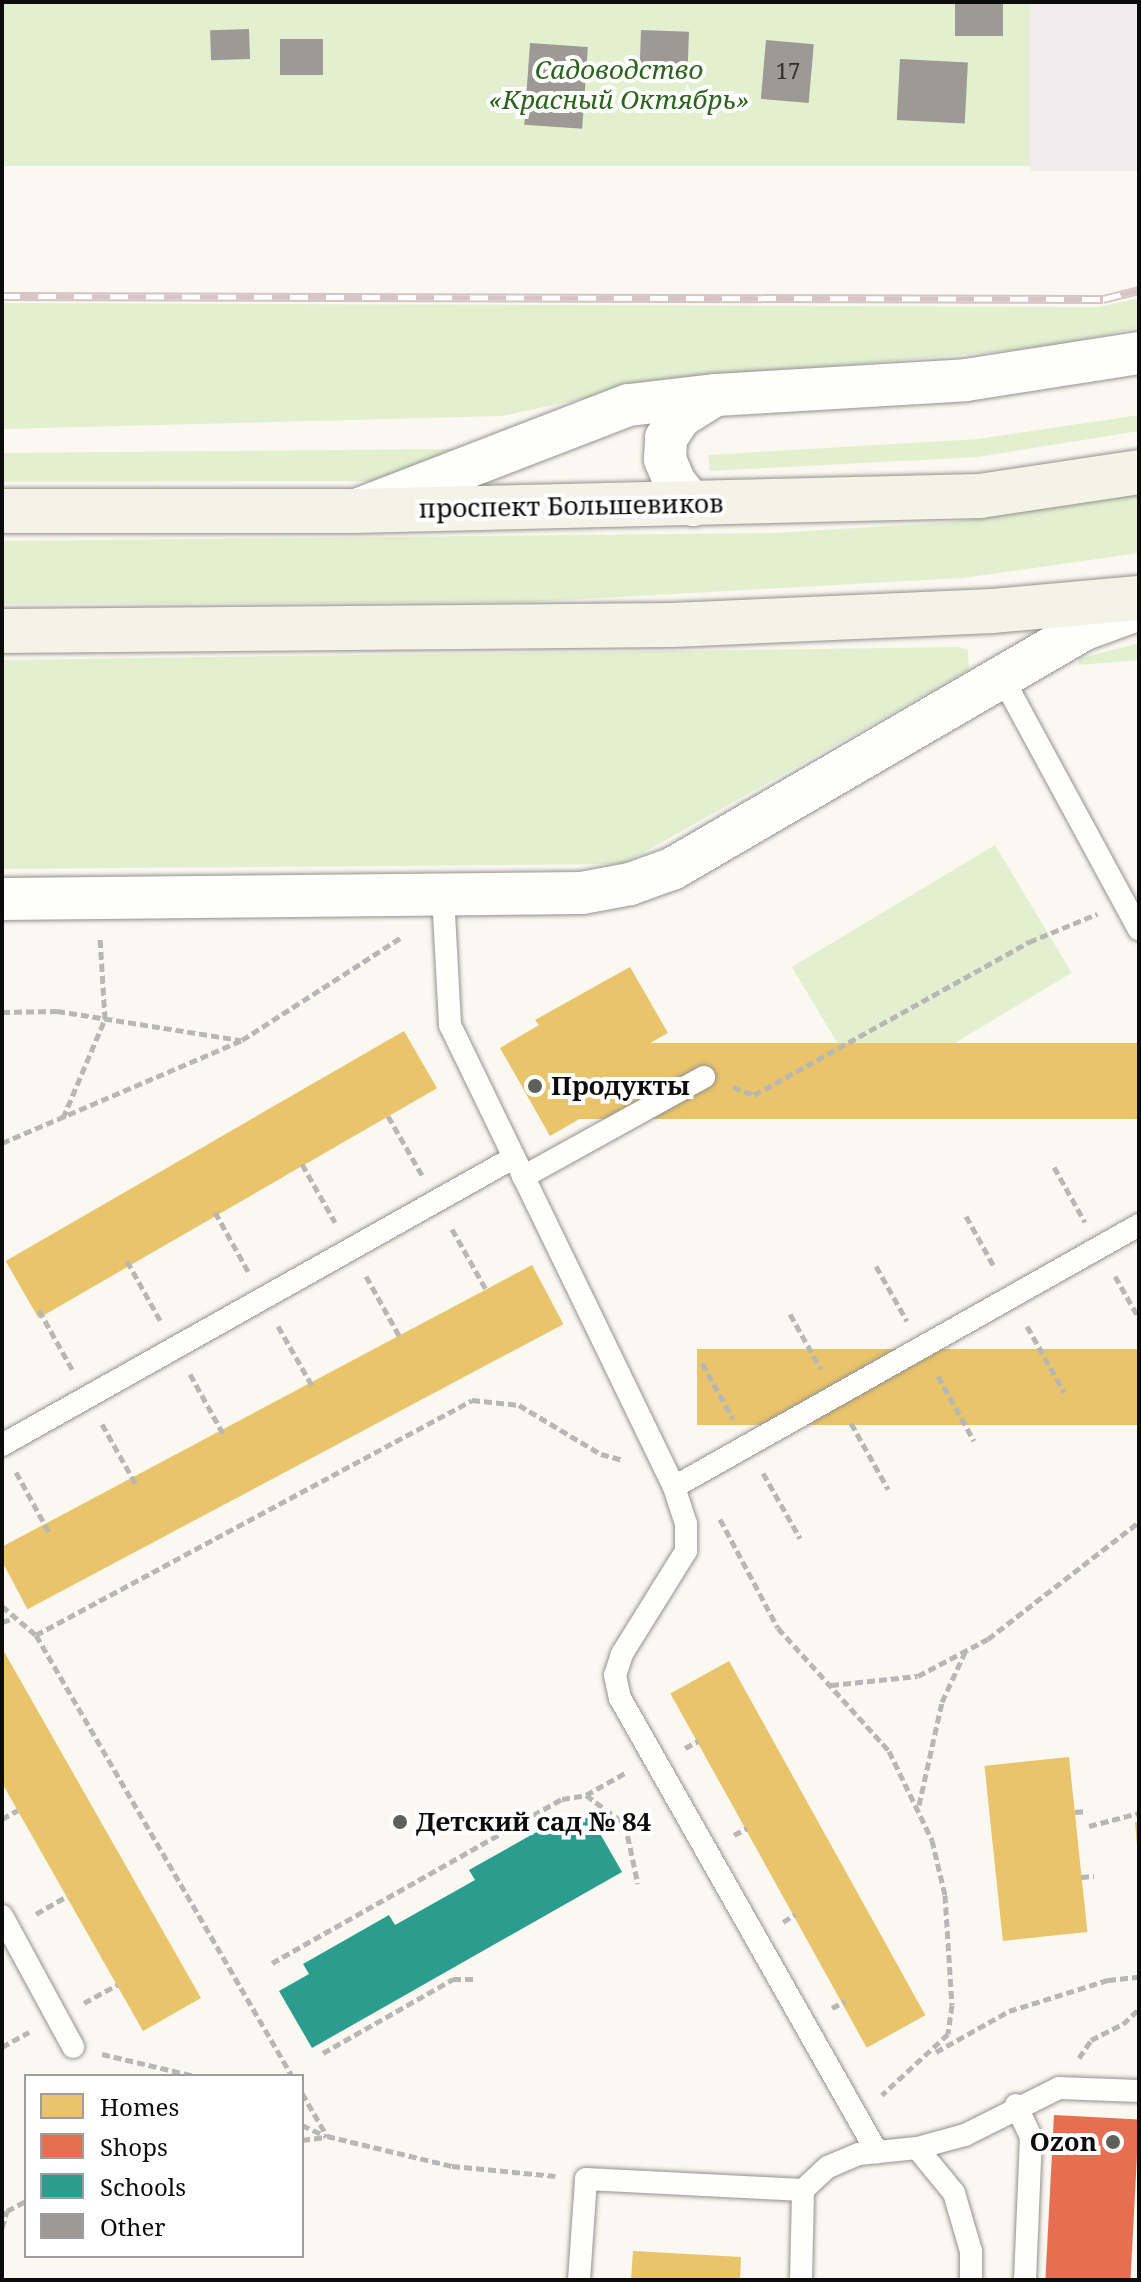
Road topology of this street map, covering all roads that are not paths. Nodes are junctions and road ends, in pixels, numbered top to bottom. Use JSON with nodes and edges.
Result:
{"nodes":[{"id":1,"x":1139,"y":353,"type":"edge"},
{"id":2,"x":716,"y":395,"type":"junction"},
{"id":3,"x":1139,"y":472,"type":"edge"},
{"id":4,"x":693,"y":505,"type":"junction"},
{"id":5,"x":2,"y":511,"type":"edge"},
{"id":6,"x":354,"y":511,"type":"junction"},
{"id":7,"x":1139,"y":598,"type":"edge"},
{"id":8,"x":1139,"y":609,"type":"edge"},
{"id":9,"x":2,"y":631,"type":"edge"},
{"id":10,"x":1003,"y":679,"type":"junction"},
{"id":11,"x":443,"y":895,"type":"junction"},
{"id":12,"x":2,"y":899,"type":"edge"},
{"id":13,"x":1139,"y":930,"type":"edge"},
{"id":14,"x":704,"y":1077,"type":"road end"},
{"id":15,"x":518,"y":1167,"type":"junction"},
{"id":16,"x":1139,"y":1225,"type":"edge"},
{"id":17,"x":5,"y":1452,"type":"edge"},
{"id":18,"x":674,"y":1487,"type":"junction"},
{"id":19,"x":2,"y":1916,"type":"edge"},
{"id":20,"x":73,"y":2047,"type":"road end"},
{"id":21,"x":1139,"y":2091,"type":"edge"},
{"id":22,"x":1016,"y":2105,"type":"junction"},
{"id":23,"x":917,"y":2148,"type":"junction"},
{"id":24,"x":877,"y":2152,"type":"junction"},
{"id":25,"x":803,"y":2190,"type":"junction"},
{"id":26,"x":579,"y":2280,"type":"edge"},
{"id":27,"x":801,"y":2280,"type":"edge"},
{"id":28,"x":971,"y":2280,"type":"edge"},
{"id":29,"x":1025,"y":2280,"type":"edge"}],
"edges":[{"from":1,"to":2,"type":"street"},
{"from":2,"to":4,"type":"street"},
{"from":2,"to":6,"type":"street"},
{"from":3,"to":4,"type":"main road","name":"проспект Большевиков"},
{"from":4,"to":6,"type":"main road","name":"проспект Большевиков"},
{"from":5,"to":6,"type":"main road","name":"проспект Большевиков"},
{"from":7,"to":9,"type":"main road"},
{"from":8,"to":10,"type":"street"},
{"from":10,"to":11,"type":"street"},
{"from":10,"to":13,"type":"lane"},
{"from":11,"to":12,"type":"street"},
{"from":11,"to":15,"type":"lane"},
{"from":14,"to":15,"type":"lane"},
{"from":15,"to":17,"type":"lane"},
{"from":15,"to":18,"type":"lane"},
{"from":16,"to":18,"type":"lane"},
{"from":18,"to":24,"type":"lane"},
{"from":19,"to":20,"type":"lane"},
{"from":21,"to":22,"type":"lane"},
{"from":22,"to":23,"type":"lane"},
{"from":22,"to":29,"type":"lane"},
{"from":23,"to":24,"type":"lane"},
{"from":23,"to":28,"type":"lane"},
{"from":24,"to":25,"type":"lane"},
{"from":25,"to":26,"type":"lane"},
{"from":25,"to":27,"type":"lane"}]}
